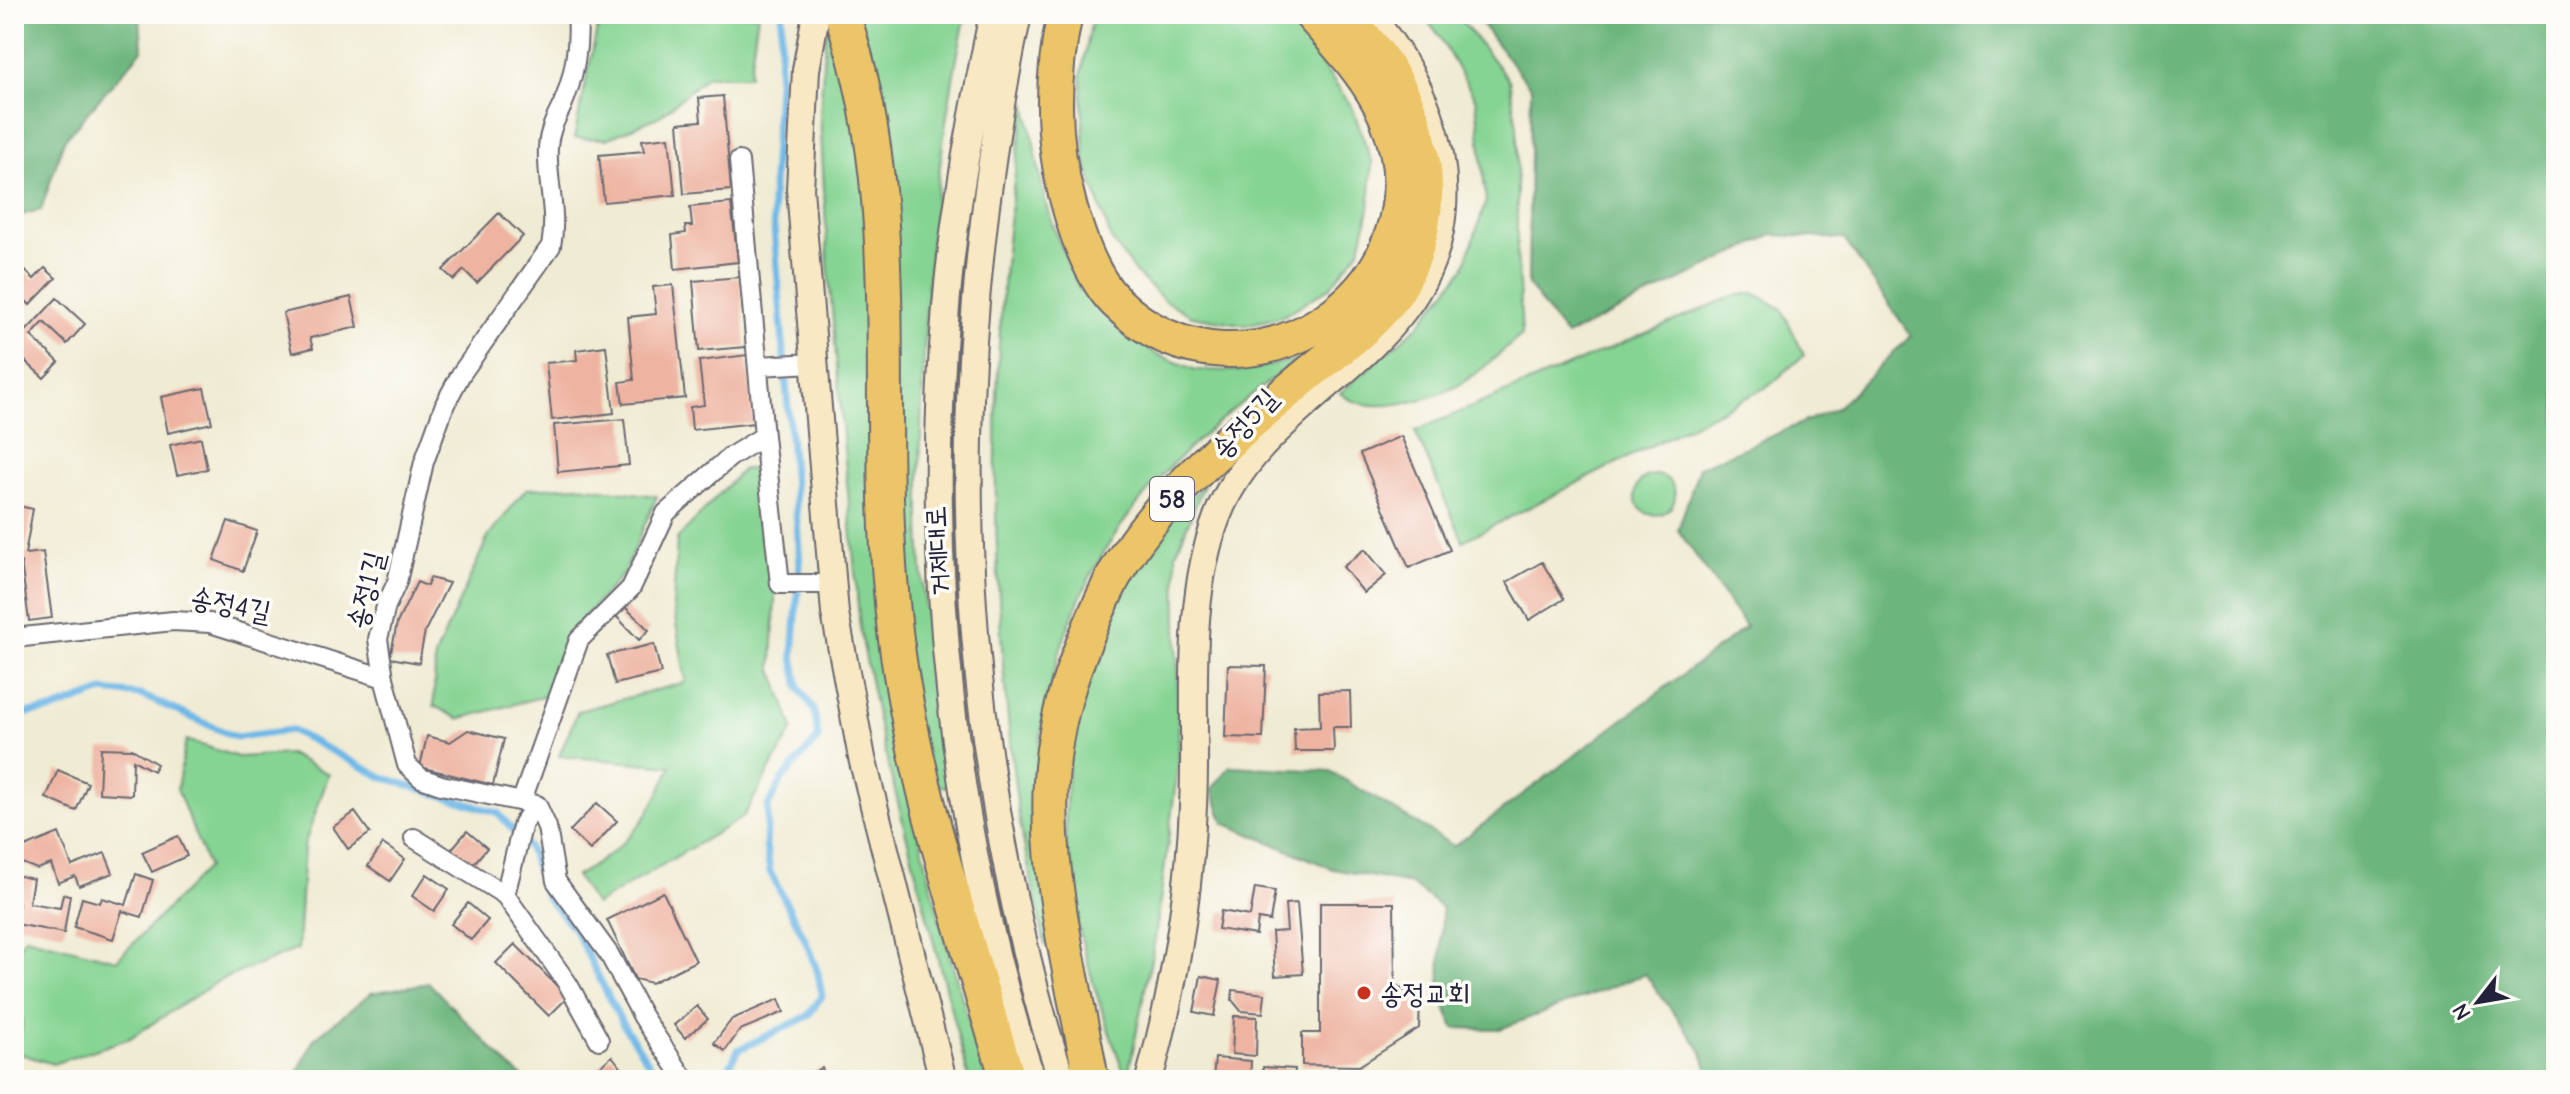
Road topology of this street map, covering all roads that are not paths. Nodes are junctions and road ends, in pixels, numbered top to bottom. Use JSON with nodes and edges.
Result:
{"nodes":[{"id":1,"x":577,"y":14,"type":"edge"},
{"id":2,"x":816,"y":14,"type":"edge"},
{"id":3,"x":842,"y":14,"type":"edge"},
{"id":4,"x":993,"y":14,"type":"edge"},
{"id":5,"x":1018,"y":14,"type":"edge"},
{"id":6,"x":1065,"y":14,"type":"edge"},
{"id":7,"x":1311,"y":14,"type":"edge"},
{"id":8,"x":1342,"y":14,"type":"edge"},
{"id":9,"x":1369,"y":14,"type":"edge"},
{"id":10,"x":739,"y":161,"type":"dead end"},
{"id":11,"x":814,"y":363,"type":"junction"},
{"id":12,"x":758,"y":366,"type":"junction"},
{"id":13,"x":764,"y":436,"type":"junction"},
{"id":14,"x":831,"y":584,"type":"junction"},
{"id":15,"x":14,"y":638,"type":"edge"},
{"id":16,"x":384,"y":678,"type":"junction"},
{"id":17,"x":529,"y":803,"type":"junction"},
{"id":18,"x":414,"y":838,"type":"dead end"},
{"id":19,"x":14,"y":843,"type":"edge"},
{"id":20,"x":14,"y":851,"type":"edge"},
{"id":21,"x":505,"y":895,"type":"junction"},
{"id":22,"x":599,"y":1040,"type":"dead end"},
{"id":23,"x":685,"y":1080,"type":"edge"},
{"id":24,"x":943,"y":1080,"type":"edge"},
{"id":25,"x":1008,"y":1080,"type":"edge"},
{"id":26,"x":1032,"y":1080,"type":"edge"},
{"id":27,"x":1062,"y":1080,"type":"edge"},
{"id":28,"x":1091,"y":1080,"type":"edge"},
{"id":29,"x":1149,"y":1080,"type":"edge"}],
"edges":[{"from":1,"to":16,"type":"street","name":"송정1길"},
{"from":2,"to":11,"type":"street"},
{"from":3,"to":25,"type":"highway"},
{"from":4,"to":26,"type":"street","name":"거제대로"},
{"from":5,"to":27,"type":"street","name":"거제대로"},
{"from":6,"to":7,"type":"highway"},
{"from":8,"to":28,"type":"highway","number":"58"},
{"from":9,"to":29,"type":"street","name":"송정5길"},
{"from":10,"to":12,"type":"street"},
{"from":11,"to":12,"type":"street"},
{"from":11,"to":14,"type":"street"},
{"from":12,"to":13,"type":"street"},
{"from":13,"to":14,"type":"street"},
{"from":13,"to":17,"type":"street"},
{"from":14,"to":24,"type":"street"},
{"from":15,"to":16,"type":"street","name":"송정4길"},
{"from":16,"to":17,"type":"street","name":"송정1길"},
{"from":17,"to":21,"type":"street"},
{"from":17,"to":23,"type":"street"},
{"from":18,"to":21,"type":"street"},
{"from":19,"to":20,"type":"street"},
{"from":21,"to":22,"type":"street"}]}
